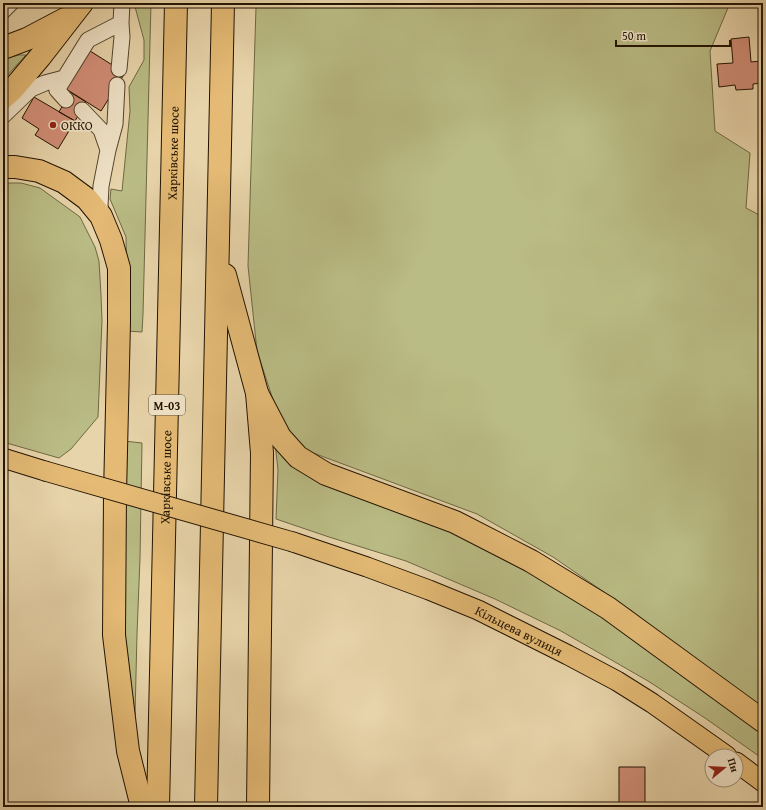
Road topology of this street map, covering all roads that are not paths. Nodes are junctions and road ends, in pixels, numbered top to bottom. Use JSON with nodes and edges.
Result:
{"nodes":[{"id":1,"x":11,"y":3,"type":"edge"},
{"id":2,"x":122,"y":3,"type":"edge"},
{"id":3,"x":176,"y":3,"type":"edge"},
{"id":4,"x":223,"y":3,"type":"edge"},
{"id":5,"x":78,"y":9,"type":"edge"},
{"id":6,"x":3,"y":10,"type":"edge"},
{"id":7,"x":121,"y":24,"type":"junction"},
{"id":8,"x":3,"y":48,"type":"edge"},
{"id":9,"x":119,"y":69,"type":"dead end"},
{"id":10,"x":64,"y":78,"type":"junction"},
{"id":11,"x":117,"y":85,"type":"dead end"},
{"id":12,"x":3,"y":98,"type":"edge"},
{"id":13,"x":66,"y":100,"type":"dead end"},
{"id":14,"x":82,"y":110,"type":"dead end"},
{"id":15,"x":3,"y":116,"type":"edge"},
{"id":16,"x":108,"y":150,"type":"junction"},
{"id":17,"x":3,"y":166,"type":"edge"},
{"id":18,"x":107,"y":230,"type":"junction"},
{"id":19,"x":218,"y":251,"type":"junction"},
{"id":20,"x":257,"y":393,"type":"junction"},
{"id":21,"x":3,"y":458,"type":"edge"},
{"id":22,"x":763,"y":721,"type":"edge"},
{"id":23,"x":716,"y":748,"type":"edge"},
{"id":24,"x":744,"y":768,"type":"edge"},
{"id":25,"x":763,"y":782,"type":"edge"},
{"id":26,"x":142,"y":807,"type":"edge"},
{"id":27,"x":158,"y":807,"type":"edge"},
{"id":28,"x":206,"y":807,"type":"edge"},
{"id":29,"x":258,"y":807,"type":"edge"}],
"edges":[{"from":1,"to":6,"type":"lane"},
{"from":2,"to":7,"type":"lane"},
{"from":3,"to":27,"type":"highway","name":"Харківське шосе","number":"М-03"},
{"from":4,"to":19,"type":"highway"},
{"from":5,"to":8,"type":"highway"},
{"from":5,"to":12,"type":"highway"},
{"from":7,"to":9,"type":"lane"},
{"from":7,"to":10,"type":"lane"},
{"from":10,"to":13,"type":"lane"},
{"from":10,"to":15,"type":"lane"},
{"from":11,"to":16,"type":"lane"},
{"from":14,"to":16,"type":"lane"},
{"from":16,"to":18,"type":"lane"},
{"from":17,"to":18,"type":"highway"},
{"from":18,"to":26,"type":"highway"},
{"from":19,"to":20,"type":"highway"},
{"from":19,"to":28,"type":"highway"},
{"from":20,"to":22,"type":"highway"},
{"from":20,"to":29,"type":"highway"},
{"from":21,"to":23,"type":"main road","name":"Кільцева вулиця","bridge":true},
{"from":24,"to":25,"type":"main road"}]}
